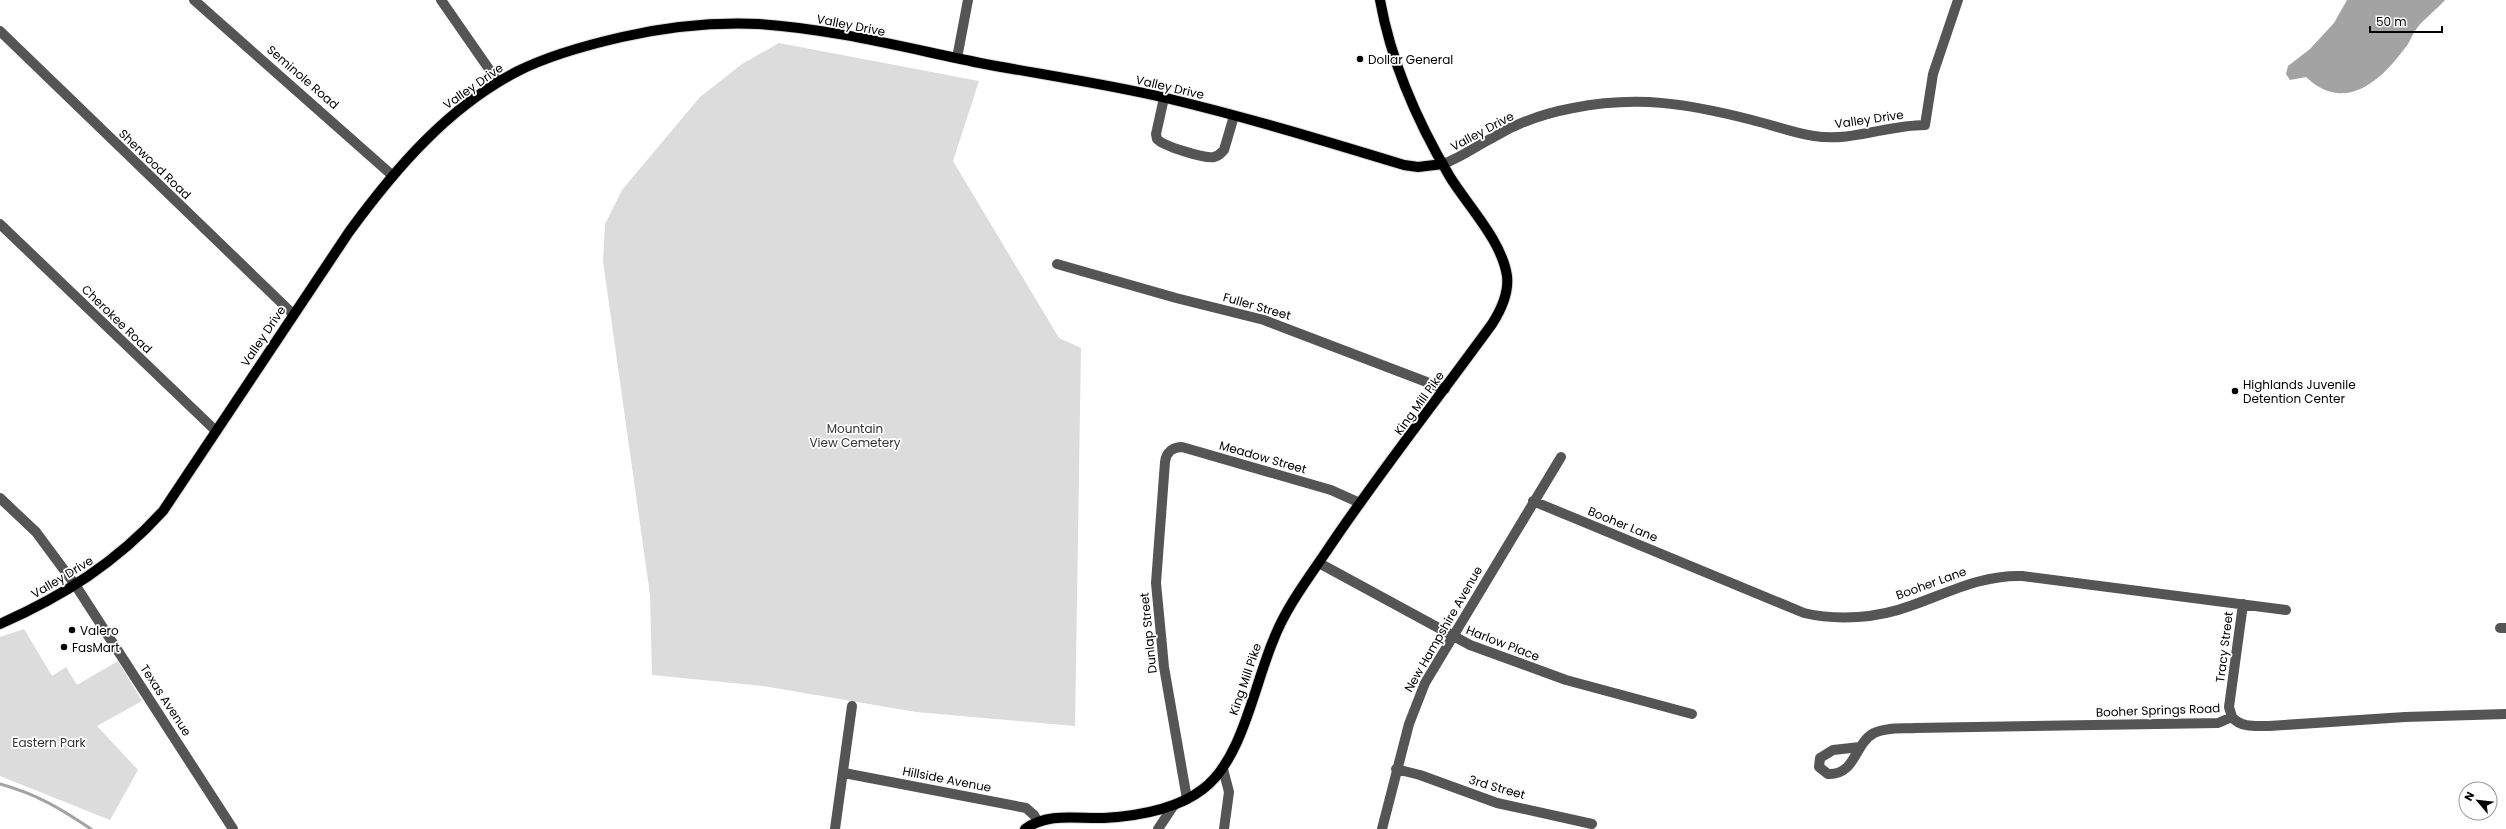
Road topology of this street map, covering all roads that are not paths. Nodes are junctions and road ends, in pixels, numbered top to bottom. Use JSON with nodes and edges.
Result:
{"nodes":[{"id":1,"x":194,"y":0,"type":"edge"},
{"id":2,"x":441,"y":0,"type":"edge"},
{"id":3,"x":968,"y":0,"type":"edge"},
{"id":4,"x":1380,"y":0,"type":"edge"},
{"id":5,"x":1958,"y":0,"type":"edge"},
{"id":6,"x":0,"y":31,"type":"edge"},
{"id":7,"x":957,"y":58,"type":"junction"},
{"id":8,"x":498,"y":82,"type":"junction"},
{"id":9,"x":1164,"y":98,"type":"junction"},
{"id":10,"x":1234,"y":116,"type":"junction"},
{"id":11,"x":1443,"y":164,"type":"junction"},
{"id":12,"x":393,"y":176,"type":"junction"},
{"id":13,"x":0,"y":224,"type":"edge"},
{"id":14,"x":1057,"y":264,"type":"dead end"},
{"id":15,"x":293,"y":314,"type":"junction"},
{"id":16,"x":1445,"y":389,"type":"junction"},
{"id":17,"x":216,"y":431,"type":"junction"},
{"id":18,"x":1561,"y":457,"type":"dead end"},
{"id":19,"x":1165,"y":462,"type":"joint"},
{"id":20,"x":0,"y":498,"type":"edge"},
{"id":21,"x":1534,"y":501,"type":"junction"},
{"id":22,"x":1360,"y":503,"type":"junction"},
{"id":23,"x":1319,"y":562,"type":"junction"},
{"id":24,"x":76,"y":586,"type":"junction"},
{"id":25,"x":2243,"y":604,"type":"junction"},
{"id":26,"x":2286,"y":610,"type":"dead end"},
{"id":27,"x":0,"y":624,"type":"edge"},
{"id":28,"x":1451,"y":636,"type":"junction"},
{"id":29,"x":852,"y":706,"type":"dead end"},
{"id":30,"x":1692,"y":714,"type":"dead end"},
{"id":31,"x":2506,"y":714,"type":"edge"},
{"id":32,"x":2232,"y":717,"type":"junction"},
{"id":33,"x":1860,"y":747,"type":"dead end"},
{"id":34,"x":1223,"y":769,"type":"junction"},
{"id":35,"x":1396,"y":769,"type":"junction"},
{"id":36,"x":844,"y":773,"type":"junction"},
{"id":37,"x":1187,"y":800,"type":"junction"},
{"id":38,"x":1174,"y":805,"type":"junction"},
{"id":39,"x":1038,"y":822,"type":"junction"},
{"id":40,"x":1592,"y":824,"type":"dead end"},
{"id":41,"x":233,"y":829,"type":"edge"},
{"id":42,"x":835,"y":829,"type":"edge"},
{"id":43,"x":1025,"y":829,"type":"edge"},
{"id":44,"x":1158,"y":829,"type":"edge"},
{"id":45,"x":1224,"y":829,"type":"edge"},
{"id":46,"x":1382,"y":829,"type":"edge"}],
"edges":[{"from":1,"to":12,"type":"street","name":"Seminole Road"},
{"from":2,"to":8,"type":"street"},
{"from":3,"to":7,"type":"street"},
{"from":4,"to":11,"type":"main road","name":"King Mill Pike"},
{"from":5,"to":11,"type":"street","name":"Valley Drive"},
{"from":6,"to":15,"type":"street","name":"Sherwood Road"},
{"from":7,"to":8,"type":"main road","name":"Valley Drive"},
{"from":7,"to":9,"type":"main road","name":"Valley Drive"},
{"from":8,"to":12,"type":"main road","name":"Valley Drive"},
{"from":9,"to":10,"type":"main road","name":"Valley Drive"},
{"from":9,"to":10,"type":"street"},
{"from":10,"to":11,"type":"main road","name":"Valley Drive"},
{"from":11,"to":16,"type":"main road","name":"King Mill Pike"},
{"from":12,"to":15,"type":"main road","name":"Valley Drive"},
{"from":13,"to":17,"type":"street","name":"Cherokee Road"},
{"from":14,"to":16,"type":"street","name":"Fuller Street"},
{"from":15,"to":17,"type":"main road","name":"Valley Drive"},
{"from":16,"to":22,"type":"main road","name":"King Mill Pike"},
{"from":17,"to":24,"type":"main road","name":"Valley Drive"},
{"from":18,"to":21,"type":"street","name":"New Hampshire Avenue"},
{"from":19,"to":22,"type":"street","name":"Meadow Street"},
{"from":19,"to":37,"type":"street","name":"Dunlap Street"},
{"from":20,"to":24,"type":"street","name":"Texas Avenue"},
{"from":21,"to":25,"type":"street","name":"Booher Lane"},
{"from":21,"to":28,"type":"street","name":"New Hampshire Avenue"},
{"from":22,"to":23,"type":"main road","name":"King Mill Pike"},
{"from":23,"to":28,"type":"street","name":"Harlow Place"},
{"from":23,"to":34,"type":"main road","name":"King Mill Pike"},
{"from":24,"to":27,"type":"main road","name":"Valley Drive"},
{"from":24,"to":41,"type":"street","name":"Texas Avenue"},
{"from":25,"to":26,"type":"street","name":"Booher Lane"},
{"from":25,"to":32,"type":"street","name":"Tracy Street"},
{"from":28,"to":30,"type":"street","name":"Harlow Place"},
{"from":28,"to":35,"type":"street","name":"New Hampshire Avenue"},
{"from":29,"to":36,"type":"street"},
{"from":31,"to":32,"type":"street","name":"Booher Springs Road"},
{"from":32,"to":33,"type":"street","name":"Booher Springs Road"},
{"from":34,"to":37,"type":"main road","name":"King Mill Pike"},
{"from":34,"to":45,"type":"street"},
{"from":35,"to":40,"type":"street","name":"3rd Street"},
{"from":35,"to":46,"type":"street","name":"New Hampshire Avenue"},
{"from":36,"to":39,"type":"street","name":"Hillside Avenue"},
{"from":36,"to":42,"type":"street"},
{"from":37,"to":38,"type":"main road"},
{"from":38,"to":39,"type":"main road"},
{"from":38,"to":44,"type":"street"},
{"from":39,"to":43,"type":"main road"}]}
